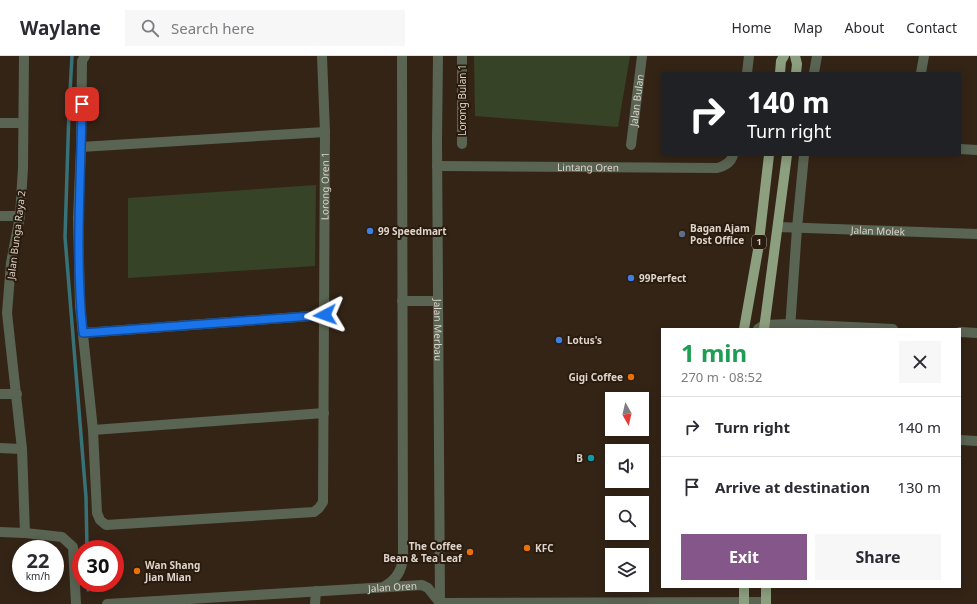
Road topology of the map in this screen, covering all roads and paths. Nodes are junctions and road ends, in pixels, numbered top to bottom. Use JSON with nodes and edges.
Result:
{"nodes":[{"id":1,"x":24,"y":56,"type":"edge"},
{"id":2,"x":85,"y":56,"type":"edge"},
{"id":3,"x":322,"y":56,"type":"edge"},
{"id":4,"x":402,"y":56,"type":"edge"},
{"id":5,"x":438,"y":56,"type":"edge"},
{"id":6,"x":462,"y":56,"type":"edge"},
{"id":7,"x":642,"y":56,"type":"edge"},
{"id":8,"x":749,"y":56,"type":"edge"},
{"id":9,"x":784,"y":56,"type":"edge"},
{"id":10,"x":795,"y":56,"type":"edge"},
{"id":11,"x":816,"y":56,"type":"edge"},
{"id":12,"x":924,"y":56,"type":"edge"},
{"id":13,"x":747,"y":72,"type":"edge"},
{"id":14,"x":780,"y":72,"type":"edge"},
{"id":15,"x":796,"y":72,"type":"edge"},
{"id":16,"x":814,"y":72,"type":"edge"},
{"id":17,"x":921,"y":72,"type":"edge"},
{"id":18,"x":0,"y":123,"type":"edge"},
{"id":19,"x":22,"y":123,"type":"junction"},
{"id":20,"x":325,"y":132,"type":"junction"},
{"id":21,"x":462,"y":144,"type":"dead end"},
{"id":22,"x":631,"y":145,"type":"dead end"},
{"id":23,"x":81,"y":147,"type":"junction"},
{"id":24,"x":961,"y":149,"type":"edge"},
{"id":25,"x":977,"y":150,"type":"edge"},
{"id":26,"x":733,"y":156,"type":"edge"},
{"id":27,"x":770,"y":156,"type":"edge"},
{"id":28,"x":787,"y":156,"type":"edge"},
{"id":29,"x":804,"y":156,"type":"edge"},
{"id":30,"x":437,"y":166,"type":"junction"},
{"id":31,"x":0,"y":216,"type":"edge"},
{"id":32,"x":20,"y":216,"type":"junction"},
{"id":33,"x":778,"y":227,"type":"junction"},
{"id":34,"x":797,"y":228,"type":"junction"},
{"id":35,"x":977,"y":234,"type":"edge"},
{"id":36,"x":402,"y":301,"type":"junction"},
{"id":37,"x":438,"y":301,"type":"junction"},
{"id":38,"x":4,"y":313,"type":"edge"},
{"id":39,"x":325,"y":315,"type":"junction"},
{"id":40,"x":790,"y":327,"type":"edge"},
{"id":41,"x":744,"y":328,"type":"edge"},
{"id":42,"x":762,"y":328,"type":"edge"},
{"id":43,"x":842,"y":328,"type":"edge"},
{"id":44,"x":961,"y":332,"type":"edge"},
{"id":45,"x":83,"y":333,"type":"junction"},
{"id":46,"x":977,"y":333,"type":"edge"},
{"id":47,"x":0,"y":394,"type":"edge"},
{"id":48,"x":17,"y":394,"type":"junction"},
{"id":49,"x":324,"y":413,"type":"junction"},
{"id":50,"x":93,"y":430,"type":"junction"},
{"id":51,"x":961,"y":440,"type":"edge"},
{"id":52,"x":977,"y":441,"type":"edge"},
{"id":53,"x":0,"y":448,"type":"edge"},
{"id":54,"x":22,"y":449,"type":"junction"},
{"id":55,"x":0,"y":532,"type":"edge"},
{"id":56,"x":25,"y":533,"type":"junction"},
{"id":57,"x":385,"y":586,"type":"junction"},
{"id":58,"x":744,"y":588,"type":"edge"},
{"id":59,"x":766,"y":588,"type":"edge"},
{"id":60,"x":316,"y":591,"type":"junction"},
{"id":61,"x":440,"y":603,"type":"edge"},
{"id":62,"x":531,"y":603,"type":"edge"},
{"id":63,"x":744,"y":603,"type":"edge"},
{"id":64,"x":766,"y":603,"type":"edge"},
{"id":65,"x":76,"y":604,"type":"edge"},
{"id":66,"x":107,"y":604,"type":"edge"},
{"id":67,"x":315,"y":604,"type":"edge"}],
"edges":[{"from":1,"to":19,"type":"street","name":"Jalan Bunga Raya 2"},
{"from":2,"to":23,"type":"street"},
{"from":3,"to":20,"type":"street","name":"Lorong Oren 1"},
{"from":4,"to":36,"type":"street"},
{"from":5,"to":30,"type":"street","name":"Jalan Merbau"},
{"from":6,"to":21,"type":"street","name":"Lorong Bulan 1"},
{"from":7,"to":22,"type":"street","name":"Jalan Bulan"},
{"from":8,"to":13,"type":"street"},
{"from":9,"to":14,"type":"main road"},
{"from":10,"to":15,"type":"main road"},
{"from":11,"to":16,"type":"street"},
{"from":12,"to":17,"type":"street"},
{"from":18,"to":19,"type":"street"},
{"from":19,"to":32,"type":"street","name":"Jalan Bunga Raya 2"},
{"from":20,"to":23,"type":"street"},
{"from":20,"to":39,"type":"street","name":"Lorong Oren 1"},
{"from":23,"to":45,"type":"street"},
{"from":24,"to":25,"type":"street"},
{"from":26,"to":30,"type":"street","name":"Lintang Oren"},
{"from":27,"to":41,"type":"main road","number":"1"},
{"from":28,"to":33,"type":"main road","number":"1"},
{"from":29,"to":34,"type":"street"},
{"from":30,"to":37,"type":"street","name":"Jalan Merbau"},
{"from":31,"to":32,"type":"street"},
{"from":32,"to":38,"type":"street","name":"Jalan Bunga Raya 2"},
{"from":33,"to":34,"type":"street","name":"Jalan Molek"},
{"from":33,"to":42,"type":"main road","number":"1"},
{"from":34,"to":35,"type":"street","name":"Jalan Molek"},
{"from":34,"to":40,"type":"street"},
{"from":36,"to":37,"type":"street"},
{"from":36,"to":57,"type":"street"},
{"from":37,"to":61,"type":"street","name":"Jalan Merbau"},
{"from":38,"to":48,"type":"street","name":"Jalan Bunga Raya 2"},
{"from":39,"to":45,"type":"street"},
{"from":39,"to":49,"type":"street","name":"Lorong Oren 1"},
{"from":40,"to":42,"type":"street"},
{"from":40,"to":43,"type":"street"},
{"from":44,"to":46,"type":"street"},
{"from":45,"to":50,"type":"street"},
{"from":47,"to":48,"type":"street"},
{"from":48,"to":54,"type":"street","name":"Jalan Bunga Raya 2"},
{"from":49,"to":50,"type":"street"},
{"from":49,"to":50,"type":"street","name":"Lorong Oren 1"},
{"from":51,"to":52,"type":"street"},
{"from":53,"to":54,"type":"street"},
{"from":54,"to":56,"type":"street","name":"Jalan Bunga Raya 2"},
{"from":55,"to":56,"type":"street"},
{"from":56,"to":65,"type":"street"},
{"from":57,"to":60,"type":"street","name":"Jalan Oren"},
{"from":57,"to":61,"type":"street","name":"Jalan Oren"},
{"from":58,"to":63,"type":"main road"},
{"from":59,"to":64,"type":"main road"},
{"from":60,"to":66,"type":"street","name":"Jalan Oren"},
{"from":60,"to":67,"type":"street"},
{"from":61,"to":62,"type":"street"},
{"from":62,"to":63,"type":"street"},
{"from":63,"to":64,"type":"street"}]}
